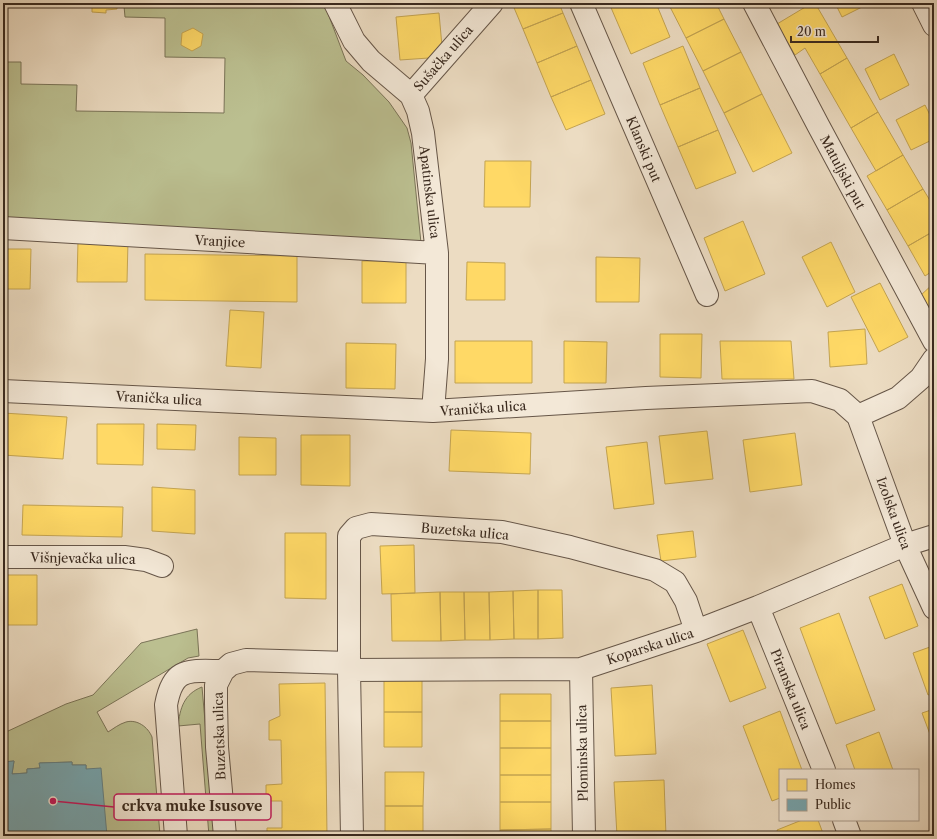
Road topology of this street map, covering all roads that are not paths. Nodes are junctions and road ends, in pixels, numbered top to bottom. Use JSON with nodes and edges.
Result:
{"nodes":[{"id":1,"x":335,"y":3,"type":"edge"},
{"id":2,"x":492,"y":3,"type":"edge"},
{"id":3,"x":581,"y":3,"type":"edge"},
{"id":4,"x":754,"y":3,"type":"edge"},
{"id":5,"x":923,"y":3,"type":"edge"},
{"id":6,"x":934,"y":25,"type":"edge"},
{"id":7,"x":411,"y":95,"type":"junction"},
{"id":8,"x":3,"y":228,"type":"edge"},
{"id":9,"x":437,"y":253,"type":"junction"},
{"id":10,"x":707,"y":295,"type":"dead end"},
{"id":11,"x":934,"y":341,"type":"edge"},
{"id":12,"x":934,"y":359,"type":"edge"},
{"id":13,"x":3,"y":391,"type":"edge"},
{"id":14,"x":433,"y":411,"type":"junction"},
{"id":15,"x":858,"y":416,"type":"junction"},
{"id":16,"x":934,"y":536,"type":"edge"},
{"id":17,"x":905,"y":545,"type":"junction"},
{"id":18,"x":3,"y":557,"type":"edge"},
{"id":19,"x":162,"y":566,"type":"dead end"},
{"id":20,"x":758,"y":607,"type":"junction"},
{"id":21,"x":934,"y":608,"type":"edge"},
{"id":22,"x":696,"y":631,"type":"junction"},
{"id":23,"x":349,"y":667,"type":"junction"},
{"id":24,"x":580,"y":670,"type":"junction"},
{"id":25,"x":223,"y":671,"type":"junction"},
{"id":26,"x":824,"y":769,"type":"edge"},
{"id":27,"x":844,"y":821,"type":"edge"},
{"id":28,"x":176,"y":836,"type":"edge"},
{"id":29,"x":225,"y":836,"type":"edge"},
{"id":30,"x":352,"y":836,"type":"edge"},
{"id":31,"x":584,"y":836,"type":"edge"},
{"id":32,"x":850,"y":836,"type":"edge"}],
"edges":[{"from":1,"to":7,"type":"street","name":"Apatinska ulica"},
{"from":2,"to":7,"type":"street","name":"Sušačka ulica"},
{"from":3,"to":10,"type":"street","name":"Klanski put"},
{"from":4,"to":11,"type":"street","name":"Matuljski put"},
{"from":5,"to":6,"type":"street"},
{"from":7,"to":9,"type":"street","name":"Apatinska ulica"},
{"from":8,"to":9,"type":"street","name":"Vranjice"},
{"from":9,"to":14,"type":"street","name":"Apatinska ulica"},
{"from":12,"to":15,"type":"street"},
{"from":13,"to":14,"type":"street","name":"Vranička ulica"},
{"from":14,"to":15,"type":"street","name":"Vranička ulica"},
{"from":15,"to":17,"type":"street","name":"Izolska ulica"},
{"from":16,"to":17,"type":"street","name":"Koparska ulica"},
{"from":17,"to":20,"type":"street","name":"Koparska ulica"},
{"from":17,"to":21,"type":"street","name":"Izolska ulica"},
{"from":18,"to":19,"type":"street","name":"Višnjevačka ulica"},
{"from":20,"to":22,"type":"street","name":"Koparska ulica"},
{"from":20,"to":26,"type":"street","name":"Piranska ulica"},
{"from":22,"to":23,"type":"street","name":"Buzetska ulica"},
{"from":22,"to":24,"type":"street","name":"Koparska ulica"},
{"from":23,"to":24,"type":"street","name":"Koparska ulica"},
{"from":23,"to":25,"type":"street"},
{"from":23,"to":30,"type":"street","name":"Buzetska ulica"},
{"from":24,"to":31,"type":"street","name":"Plominska ulica"},
{"from":25,"to":28,"type":"street"},
{"from":25,"to":29,"type":"street","name":"Buzetska ulica"},
{"from":27,"to":32,"type":"street"}]}
